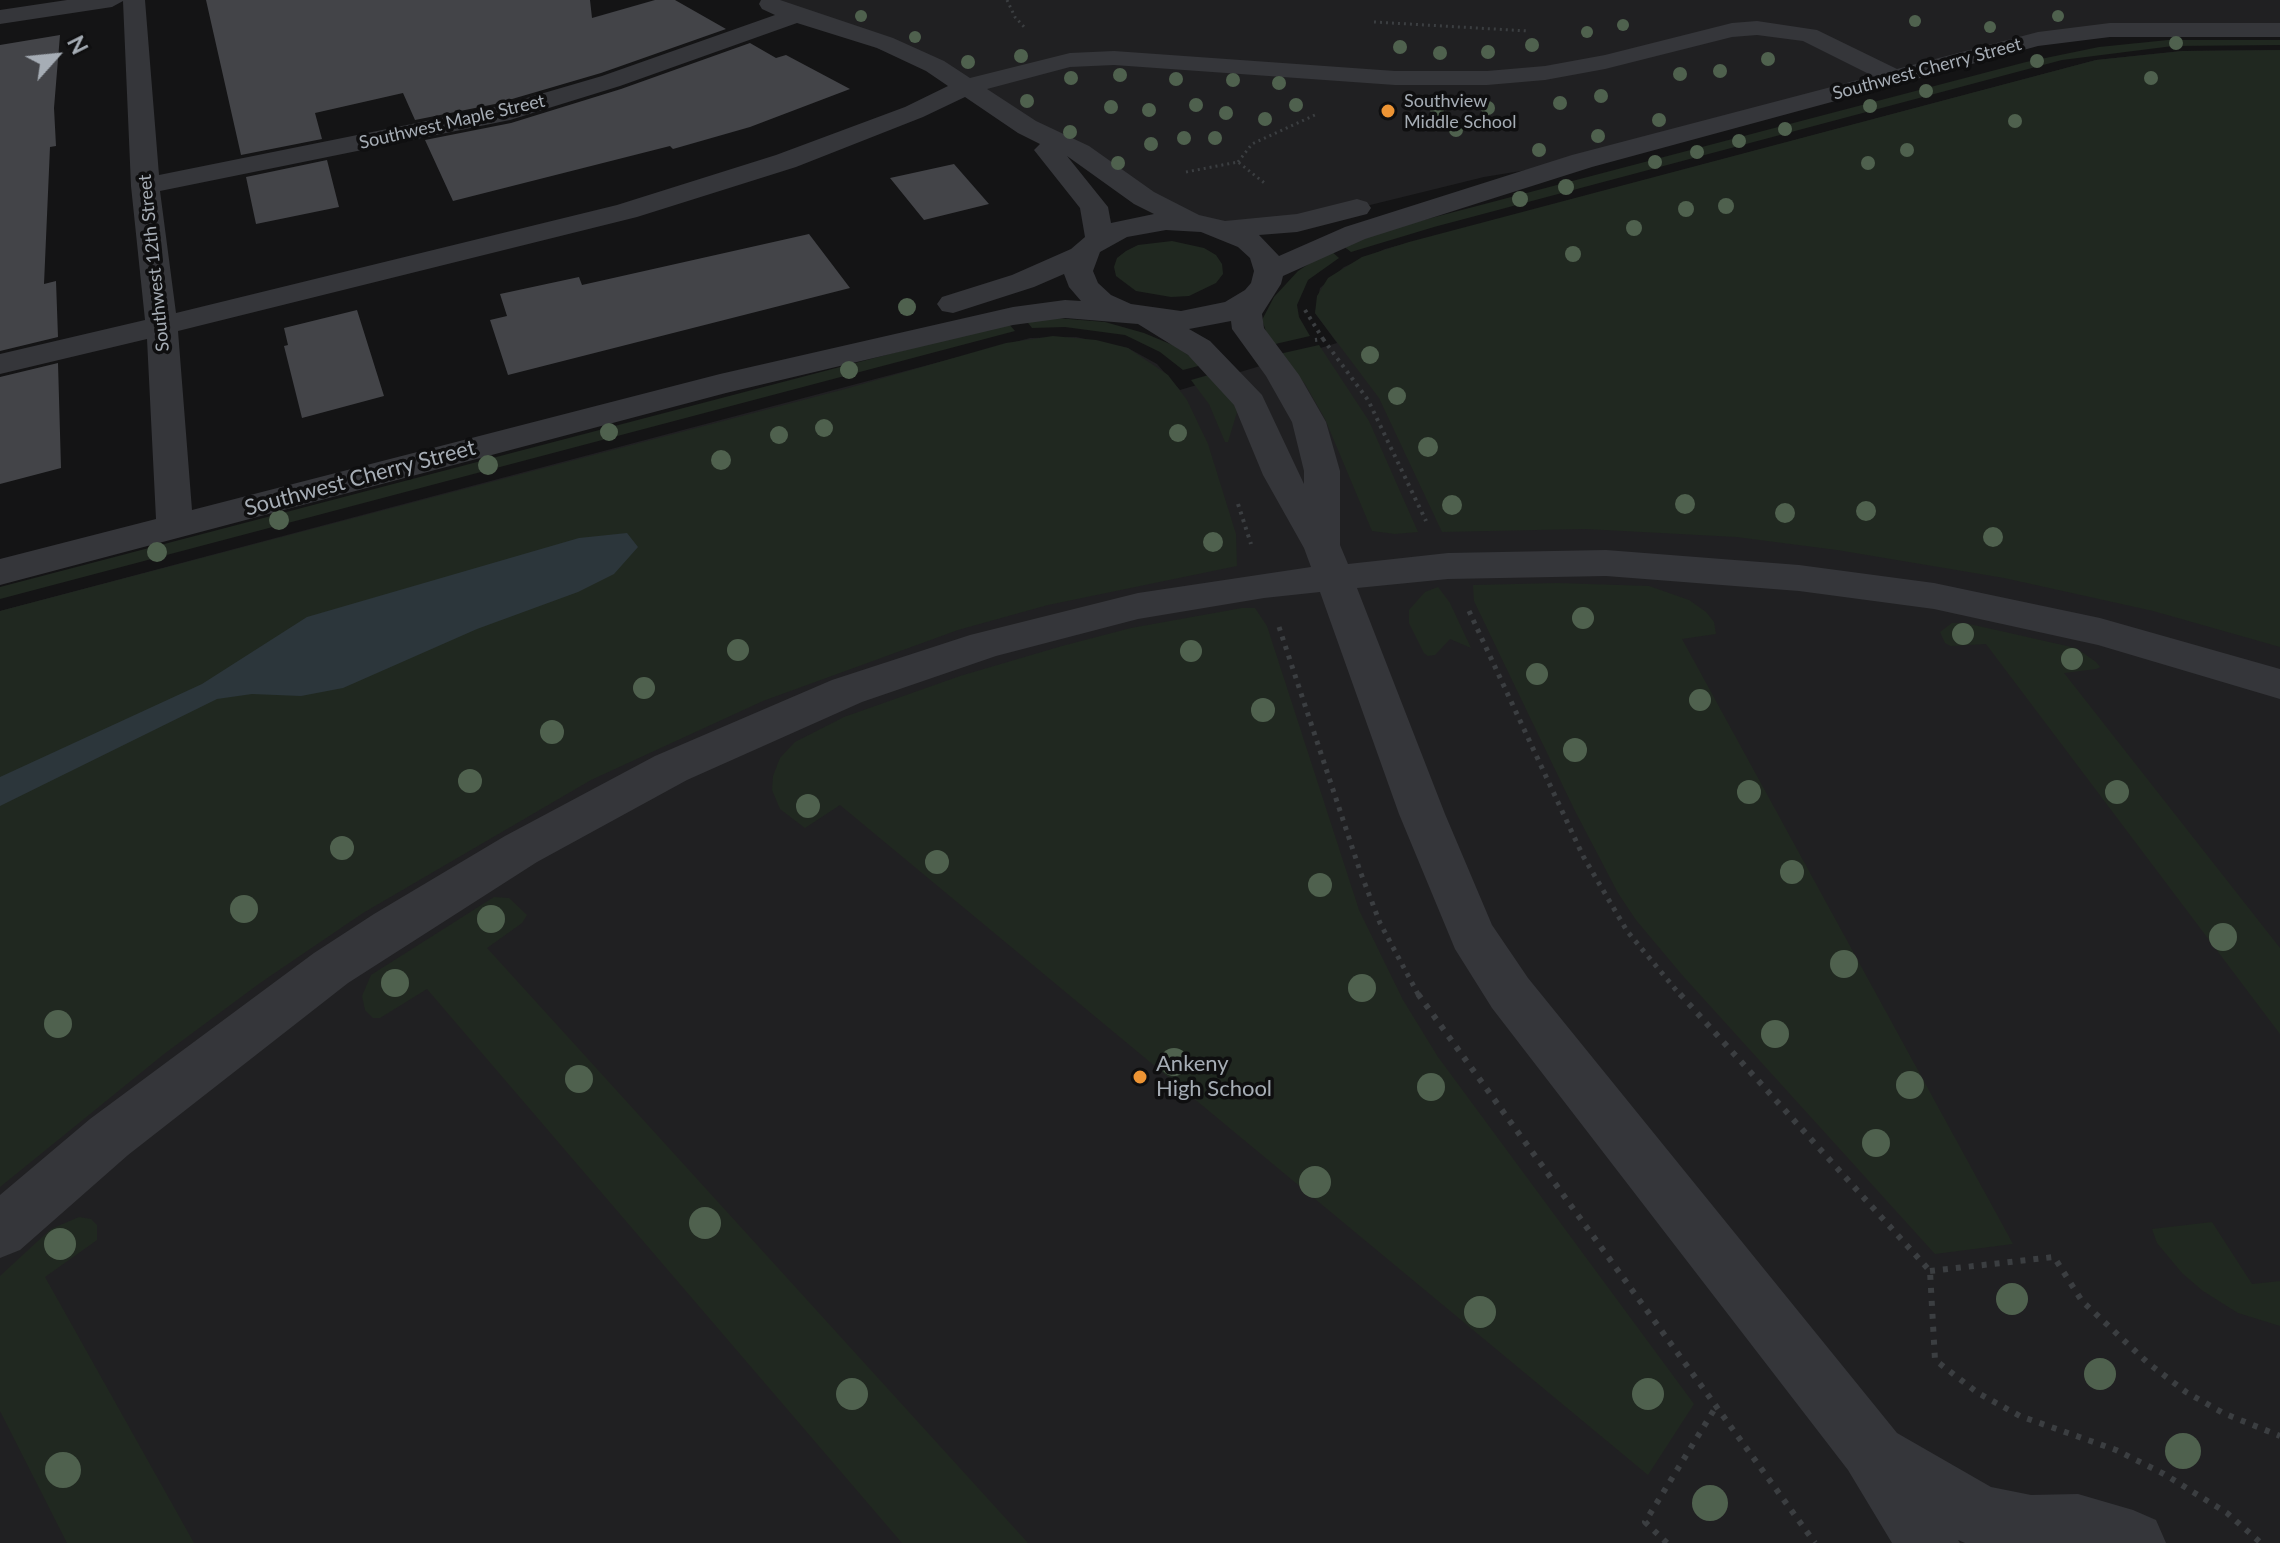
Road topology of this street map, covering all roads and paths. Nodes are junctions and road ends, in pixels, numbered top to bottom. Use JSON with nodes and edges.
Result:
{"nodes":[{"id":1,"x":112,"y":0,"type":"edge"},
{"id":2,"x":134,"y":0,"type":"edge"},
{"id":3,"x":762,"y":0,"type":"edge"},
{"id":4,"x":1007,"y":0,"type":"edge"},
{"id":5,"x":2257,"y":7,"type":"dead end"},
{"id":6,"x":796,"y":15,"type":"junction"},
{"id":7,"x":0,"y":17,"type":"edge"},
{"id":8,"x":1374,"y":22,"type":"dead end"},
{"id":9,"x":2280,"y":29,"type":"edge"},
{"id":10,"x":1534,"y":31,"type":"dead end"},
{"id":11,"x":1031,"y":34,"type":"dead end"},
{"id":12,"x":1896,"y":78,"type":"junction"},
{"id":13,"x":968,"y":86,"type":"junction"},
{"id":14,"x":1324,"y":108,"type":"dead end"},
{"id":15,"x":1027,"y":127,"type":"junction"},
{"id":16,"x":1582,"y":161,"type":"junction"},
{"id":17,"x":1238,"y":162,"type":"junction"},
{"id":18,"x":1184,"y":172,"type":"dead end"},
{"id":19,"x":145,"y":186,"type":"junction"},
{"id":20,"x":1278,"y":194,"type":"dead end"},
{"id":21,"x":1191,"y":222,"type":"junction"},
{"id":22,"x":1226,"y":230,"type":"junction"},
{"id":23,"x":1091,"y":247,"type":"junction"},
{"id":24,"x":1262,"y":284,"type":"junction"},
{"id":25,"x":1307,"y":300,"type":"dead end"},
{"id":26,"x":1137,"y":316,"type":"junction"},
{"id":27,"x":162,"y":327,"type":"junction"},
{"id":28,"x":1323,"y":339,"type":"junction"},
{"id":29,"x":1311,"y":341,"type":"dead end"},
{"id":30,"x":0,"y":364,"type":"edge"},
{"id":31,"x":720,"y":384,"type":"junction"},
{"id":32,"x":175,"y":526,"type":"junction"},
{"id":33,"x":1429,"y":526,"type":"dead end"},
{"id":34,"x":1328,"y":563,"type":"junction"},
{"id":35,"x":0,"y":572,"type":"edge"},
{"id":36,"x":1463,"y":599,"type":"dead end"},
{"id":37,"x":1276,"y":619,"type":"dead end"},
{"id":38,"x":2280,"y":684,"type":"edge"},
{"id":39,"x":0,"y":1231,"type":"edge"},
{"id":40,"x":1930,"y":1271,"type":"junction"},
{"id":41,"x":1717,"y":1405,"type":"junction"},
{"id":42,"x":2280,"y":1436,"type":"edge"},
{"id":43,"x":1870,"y":1448,"type":"junction"},
{"id":44,"x":2015,"y":1535,"type":"edge"},
{"id":45,"x":1667,"y":1543,"type":"edge"},
{"id":46,"x":1815,"y":1543,"type":"edge"},
{"id":47,"x":1927,"y":1543,"type":"edge"},
{"id":48,"x":2133,"y":1543,"type":"edge"},
{"id":49,"x":2261,"y":1543,"type":"edge"}],
"edges":[{"from":1,"to":7,"type":"street"},
{"from":2,"to":19,"type":"street","name":"Southwest 12th Street"},
{"from":3,"to":6,"type":"street"},
{"from":4,"to":11,"type":"path"},
{"from":5,"to":9,"type":"street"},
{"from":6,"to":13,"type":"street"},
{"from":6,"to":19,"type":"street","name":"Southwest Maple Street"},
{"from":8,"to":10,"type":"path"},
{"from":9,"to":12,"type":"street","name":"Southwest Cherry Street"},
{"from":12,"to":13,"type":"street"},
{"from":12,"to":16,"type":"street","name":"Southwest Cherry Street"},
{"from":13,"to":15,"type":"street"},
{"from":13,"to":27,"type":"street"},
{"from":14,"to":17,"type":"path"},
{"from":15,"to":21,"type":"street"},
{"from":15,"to":23,"type":"street"},
{"from":16,"to":22,"type":"street","name":"Southwest Cherry Street"},
{"from":16,"to":24,"type":"street","name":"Southwest Cherry Street"},
{"from":17,"to":18,"type":"path"},
{"from":17,"to":20,"type":"path"},
{"from":19,"to":27,"type":"street","name":"Southwest 12th Street"},
{"from":21,"to":22,"type":"street"},
{"from":21,"to":23,"type":"street","name":"Southwest Cherry Street"},
{"from":22,"to":24,"type":"street"},
{"from":23,"to":26,"type":"street"},
{"from":23,"to":31,"type":"street","name":"Southwest Cherry Street"},
{"from":24,"to":26,"type":"street","name":"Southwest Cherry Street"},
{"from":24,"to":34,"type":"street"},
{"from":25,"to":28,"type":"path"},
{"from":26,"to":31,"type":"street","name":"Southwest Cherry Street"},
{"from":26,"to":34,"type":"street"},
{"from":27,"to":30,"type":"street"},
{"from":27,"to":32,"type":"street","name":"Southwest 12th Street"},
{"from":28,"to":29,"type":"path"},
{"from":28,"to":33,"type":"path"},
{"from":31,"to":32,"type":"street","name":"Southwest Cherry Street"},
{"from":32,"to":35,"type":"street","name":"Southwest Cherry Street"},
{"from":34,"to":38,"type":"street"},
{"from":34,"to":39,"type":"street"},
{"from":34,"to":43,"type":"street"},
{"from":36,"to":40,"type":"path"},
{"from":37,"to":41,"type":"path"},
{"from":40,"to":42,"type":"path"},
{"from":40,"to":49,"type":"path"},
{"from":41,"to":45,"type":"path"},
{"from":41,"to":46,"type":"path"},
{"from":43,"to":44,"type":"street"},
{"from":43,"to":47,"type":"street"},
{"from":44,"to":48,"type":"street"}]}
